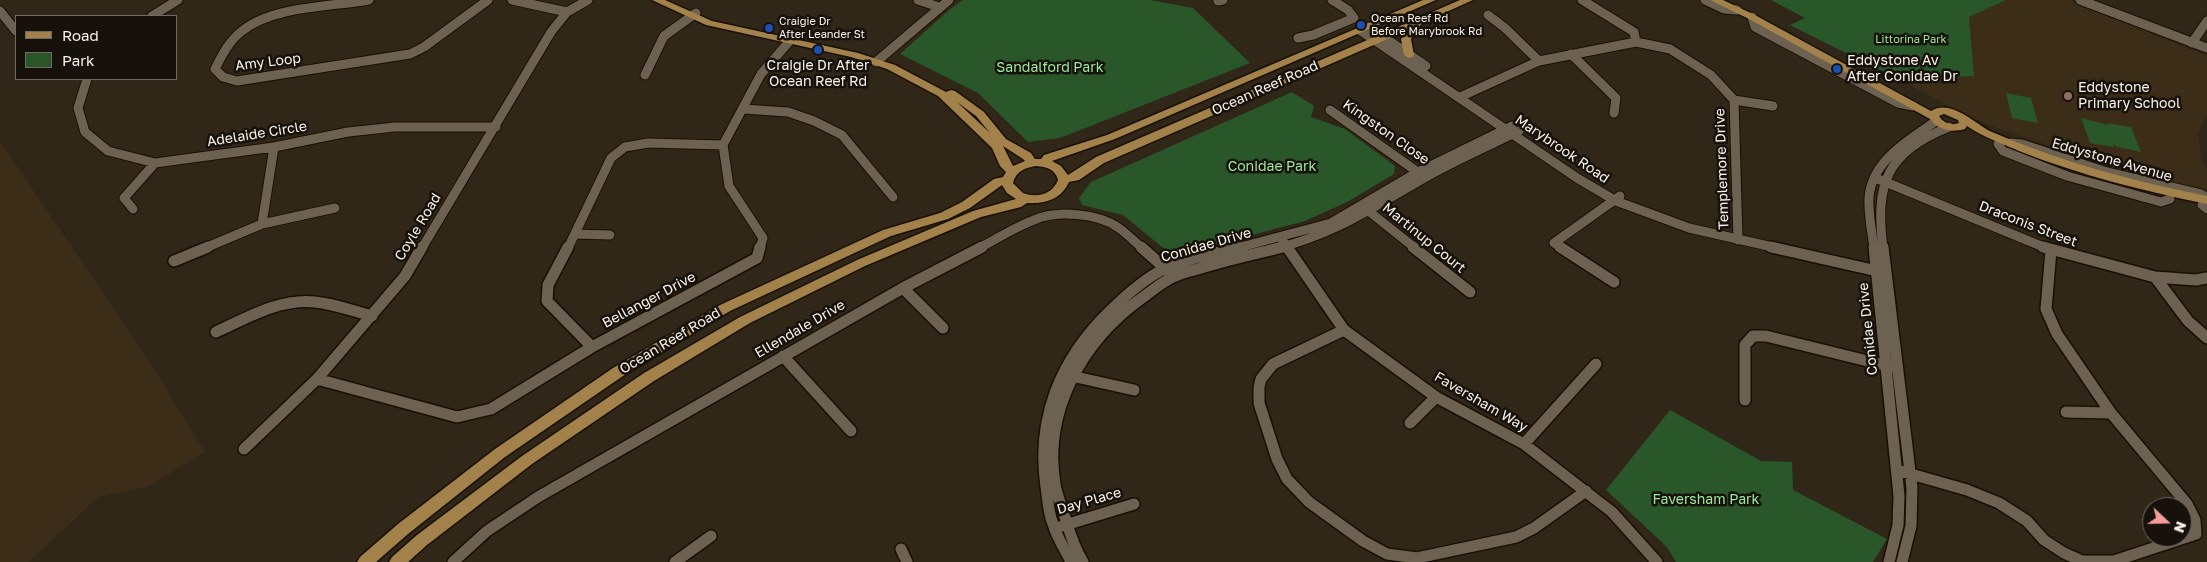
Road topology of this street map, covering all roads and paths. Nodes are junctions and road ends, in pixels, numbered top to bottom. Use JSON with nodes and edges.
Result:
{"nodes":[{"id":1,"x":178,"y":0,"type":"edge"},
{"id":2,"x":368,"y":0,"type":"edge"},
{"id":3,"x":488,"y":0,"type":"edge"},
{"id":4,"x":512,"y":0,"type":"edge"},
{"id":5,"x":588,"y":0,"type":"edge"},
{"id":6,"x":656,"y":0,"type":"edge"},
{"id":7,"x":668,"y":0,"type":"edge"},
{"id":8,"x":918,"y":0,"type":"edge"},
{"id":9,"x":949,"y":0,"type":"edge"},
{"id":10,"x":1332,"y":0,"type":"edge"},
{"id":11,"x":1431,"y":0,"type":"edge"},
{"id":12,"x":1468,"y":0,"type":"edge"},
{"id":13,"x":1582,"y":0,"type":"edge"},
{"id":14,"x":1705,"y":0,"type":"edge"},
{"id":15,"x":1715,"y":0,"type":"edge"},
{"id":16,"x":1730,"y":0,"type":"edge"},
{"id":17,"x":2080,"y":0,"type":"edge"},
{"id":18,"x":939,"y":7,"type":"junction"},
{"id":19,"x":1737,"y":10,"type":"junction"},
{"id":20,"x":0,"y":11,"type":"edge"},
{"id":21,"x":567,"y":12,"type":"junction"},
{"id":22,"x":154,"y":15,"type":"edge"},
{"id":23,"x":693,"y":15,"type":"junction"},
{"id":24,"x":1488,"y":15,"type":"dead end"},
{"id":25,"x":1422,"y":20,"type":"junction"},
{"id":26,"x":2207,"y":21,"type":"edge"},
{"id":27,"x":1365,"y":29,"type":"junction"},
{"id":28,"x":15,"y":30,"type":"edge"},
{"id":29,"x":792,"y":38,"type":"junction"},
{"id":30,"x":1298,"y":38,"type":"dead end"},
{"id":31,"x":1379,"y":39,"type":"junction"},
{"id":32,"x":1636,"y":42,"type":"junction"},
{"id":33,"x":2192,"y":43,"type":"junction"},
{"id":34,"x":2207,"y":48,"type":"edge"},
{"id":35,"x":1409,"y":54,"type":"junction"},
{"id":36,"x":1571,"y":54,"type":"junction"},
{"id":37,"x":878,"y":60,"type":"junction"},
{"id":38,"x":1539,"y":61,"type":"junction"},
{"id":39,"x":645,"y":75,"type":"dead end"},
{"id":40,"x":87,"y":80,"type":"edge"},
{"id":41,"x":1464,"y":96,"type":"junction"},
{"id":42,"x":1734,"y":100,"type":"junction"},
{"id":43,"x":1773,"y":106,"type":"dead end"},
{"id":44,"x":744,"y":109,"type":"junction"},
{"id":45,"x":1330,"y":110,"type":"dead end"},
{"id":46,"x":1614,"y":113,"type":"dead end"},
{"id":47,"x":1937,"y":116,"type":"junction"},
{"id":48,"x":1955,"y":125,"type":"junction"},
{"id":49,"x":496,"y":127,"type":"junction"},
{"id":50,"x":1512,"y":130,"type":"junction"},
{"id":51,"x":723,"y":145,"type":"junction"},
{"id":52,"x":274,"y":147,"type":"junction"},
{"id":53,"x":155,"y":163,"type":"junction"},
{"id":54,"x":1038,"y":163,"type":"junction"},
{"id":55,"x":1422,"y":175,"type":"junction"},
{"id":56,"x":1010,"y":176,"type":"junction"},
{"id":57,"x":1880,"y":179,"type":"junction"},
{"id":58,"x":1064,"y":180,"type":"junction"},
{"id":59,"x":893,"y":197,"type":"dead end"},
{"id":60,"x":1025,"y":198,"type":"junction"},
{"id":61,"x":1618,"y":198,"type":"junction"},
{"id":62,"x":2206,"y":204,"type":"edge"},
{"id":63,"x":335,"y":208,"type":"dead end"},
{"id":64,"x":133,"y":209,"type":"dead end"},
{"id":65,"x":1365,"y":209,"type":"junction"},
{"id":66,"x":262,"y":224,"type":"junction"},
{"id":67,"x":576,"y":234,"type":"junction"},
{"id":68,"x":610,"y":235,"type":"dead end"},
{"id":69,"x":1738,"y":237,"type":"junction"},
{"id":70,"x":1284,"y":242,"type":"junction"},
{"id":71,"x":2051,"y":250,"type":"junction"},
{"id":72,"x":174,"y":261,"type":"dead end"},
{"id":73,"x":1881,"y":268,"type":"junction"},
{"id":74,"x":1169,"y":273,"type":"junction"},
{"id":75,"x":2155,"y":277,"type":"junction"},
{"id":76,"x":2207,"y":278,"type":"edge"},
{"id":77,"x":1614,"y":282,"type":"dead end"},
{"id":78,"x":902,"y":288,"type":"junction"},
{"id":79,"x":1470,"y":292,"type":"dead end"},
{"id":80,"x":372,"y":316,"type":"junction"},
{"id":81,"x":943,"y":328,"type":"dead end"},
{"id":82,"x":1344,"y":330,"type":"junction"},
{"id":83,"x":216,"y":332,"type":"dead end"},
{"id":84,"x":2207,"y":338,"type":"edge"},
{"id":85,"x":592,"y":346,"type":"junction"},
{"id":86,"x":783,"y":356,"type":"junction"},
{"id":87,"x":1596,"y":364,"type":"dead end"},
{"id":88,"x":1886,"y":366,"type":"junction"},
{"id":89,"x":1898,"y":368,"type":"junction"},
{"id":90,"x":1067,"y":375,"type":"junction"},
{"id":91,"x":317,"y":379,"type":"junction"},
{"id":92,"x":1134,"y":390,"type":"dead end"},
{"id":93,"x":1436,"y":397,"type":"junction"},
{"id":94,"x":1745,"y":400,"type":"dead end"},
{"id":95,"x":2066,"y":412,"type":"dead end"},
{"id":96,"x":2111,"y":413,"type":"junction"},
{"id":97,"x":1410,"y":423,"type":"dead end"},
{"id":98,"x":851,"y":431,"type":"dead end"},
{"id":99,"x":1524,"y":444,"type":"junction"},
{"id":100,"x":244,"y":449,"type":"dead end"},
{"id":101,"x":1897,"y":470,"type":"junction"},
{"id":102,"x":1910,"y":474,"type":"junction"},
{"id":103,"x":1586,"y":491,"type":"junction"},
{"id":104,"x":1134,"y":504,"type":"dead end"},
{"id":105,"x":1067,"y":525,"type":"junction"},
{"id":106,"x":1053,"y":527,"type":"junction"},
{"id":107,"x":711,"y":536,"type":"dead end"},
{"id":108,"x":901,"y":549,"type":"dead end"},
{"id":109,"x":365,"y":562,"type":"edge"},
{"id":110,"x":397,"y":562,"type":"edge"},
{"id":111,"x":453,"y":562,"type":"edge"},
{"id":112,"x":675,"y":562,"type":"edge"},
{"id":113,"x":907,"y":562,"type":"edge"},
{"id":114,"x":1071,"y":562,"type":"edge"},
{"id":115,"x":1083,"y":562,"type":"edge"},
{"id":116,"x":1657,"y":562,"type":"edge"},
{"id":117,"x":1888,"y":562,"type":"edge"},
{"id":118,"x":1902,"y":562,"type":"edge"}],
"edges":[{"from":1,"to":22,"type":"street"},
{"from":2,"to":3,"type":"street","name":"Amy Loop"},
{"from":4,"to":21,"type":"street"},
{"from":5,"to":21,"type":"street","name":"Coyle Road"},
{"from":6,"to":23,"type":"main road"},
{"from":7,"to":23,"type":"main road"},
{"from":8,"to":18,"type":"street"},
{"from":9,"to":18,"type":"street"},
{"from":10,"to":30,"type":"street"},
{"from":11,"to":27,"type":"main road","name":"Ocean Reef Road"},
{"from":12,"to":25,"type":"main road","name":"Ocean Reef Road"},
{"from":13,"to":32,"type":"street"},
{"from":14,"to":19,"type":"street"},
{"from":15,"to":19,"type":"main road"},
{"from":16,"to":47,"type":"main road"},
{"from":17,"to":33,"type":"street"},
{"from":18,"to":37,"type":"street"},
{"from":19,"to":47,"type":"main road"},
{"from":20,"to":28,"type":"street"},
{"from":21,"to":49,"type":"street","name":"Coyle Road"},
{"from":23,"to":29,"type":"main road"},
{"from":23,"to":39,"type":"street"},
{"from":24,"to":38,"type":"street"},
{"from":25,"to":31,"type":"main road","name":"Ocean Reef Road"},
{"from":25,"to":35,"type":"main road"},
{"from":26,"to":33,"type":"street"},
{"from":27,"to":31,"type":"street","name":"Marybrook Road"},
{"from":27,"to":54,"type":"main road","name":"Ocean Reef Road"},
{"from":29,"to":37,"type":"main road"},
{"from":29,"to":44,"type":"street"},
{"from":31,"to":35,"type":"street","name":"Marybrook Road"},
{"from":31,"to":41,"type":"street","name":"Marybrook Road"},
{"from":31,"to":58,"type":"main road","name":"Ocean Reef Road"},
{"from":32,"to":36,"type":"street","name":"Templemore Drive"},
{"from":32,"to":42,"type":"street","name":"Templemore Drive"},
{"from":33,"to":34,"type":"street"},
{"from":35,"to":41,"type":"street","name":"Marybrook Road"},
{"from":36,"to":38,"type":"street","name":"Templemore Drive"},
{"from":36,"to":46,"type":"street"},
{"from":37,"to":54,"type":"main road"},
{"from":37,"to":56,"type":"main road"},
{"from":38,"to":41,"type":"street","name":"Templemore Drive"},
{"from":40,"to":53,"type":"street","name":"Adelaide Circle"},
{"from":41,"to":50,"type":"street","name":"Marybrook Road"},
{"from":42,"to":43,"type":"street"},
{"from":42,"to":69,"type":"street","name":"Templemore Drive"},
{"from":44,"to":51,"type":"street"},
{"from":44,"to":59,"type":"street"},
{"from":45,"to":55,"type":"street","name":"Kingston Close"},
{"from":47,"to":48,"type":"main road"},
{"from":47,"to":48,"type":"main road"},
{"from":47,"to":57,"type":"street","name":"Conidae Drive"},
{"from":48,"to":57,"type":"street","name":"Conidae Drive"},
{"from":48,"to":62,"type":"main road","name":"Eddystone Avenue"},
{"from":48,"to":62,"type":"main road","name":"Eddystone Avenue"},
{"from":49,"to":52,"type":"street","name":"Adelaide Circle"},
{"from":49,"to":80,"type":"street","name":"Coyle Road"},
{"from":50,"to":55,"type":"street","name":"Conidae Drive"},
{"from":50,"to":61,"type":"street","name":"Marybrook Road"},
{"from":51,"to":67,"type":"street"},
{"from":51,"to":85,"type":"street","name":"Bellanger Drive"},
{"from":52,"to":53,"type":"street","name":"Adelaide Circle"},
{"from":52,"to":66,"type":"street"},
{"from":53,"to":64,"type":"street"},
{"from":54,"to":56,"type":"main road"},
{"from":54,"to":58,"type":"main road"},
{"from":55,"to":65,"type":"street","name":"Conidae Drive"},
{"from":56,"to":60,"type":"main road"},
{"from":56,"to":109,"type":"main road","name":"Ocean Reef Road"},
{"from":57,"to":71,"type":"street","name":"Draconis Street"},
{"from":57,"to":73,"type":"street","name":"Conidae Drive"},
{"from":58,"to":60,"type":"main road"},
{"from":60,"to":110,"type":"main road","name":"Ocean Reef Road"},
{"from":61,"to":69,"type":"street","name":"Marybrook Road"},
{"from":61,"to":77,"type":"street"},
{"from":63,"to":66,"type":"street"},
{"from":65,"to":70,"type":"street","name":"Conidae Drive"},
{"from":65,"to":79,"type":"street","name":"Martinup Court"},
{"from":66,"to":72,"type":"street"},
{"from":67,"to":68,"type":"street"},
{"from":67,"to":85,"type":"street"},
{"from":69,"to":73,"type":"street","name":"Marybrook Road"},
{"from":70,"to":74,"type":"street","name":"Conidae Drive"},
{"from":70,"to":82,"type":"street","name":"Faversham Way"},
{"from":71,"to":75,"type":"street","name":"Draconis Street"},
{"from":71,"to":96,"type":"street"},
{"from":73,"to":88,"type":"street","name":"Conidae Drive"},
{"from":73,"to":89,"type":"street","name":"Conidae Drive"},
{"from":74,"to":78,"type":"street","name":"Ellendale Drive"},
{"from":74,"to":90,"type":"street","name":"Conidae Drive"},
{"from":75,"to":76,"type":"street","name":"Draconis Street"},
{"from":75,"to":84,"type":"street"},
{"from":78,"to":81,"type":"street"},
{"from":78,"to":86,"type":"street","name":"Ellendale Drive"},
{"from":80,"to":83,"type":"street"},
{"from":80,"to":91,"type":"street","name":"Coyle Road"},
{"from":82,"to":93,"type":"street","name":"Faversham Way"},
{"from":82,"to":103,"type":"street"},
{"from":85,"to":91,"type":"street","name":"Bellanger Drive"},
{"from":86,"to":98,"type":"street"},
{"from":86,"to":111,"type":"street","name":"Ellendale Drive"},
{"from":87,"to":99,"type":"street"},
{"from":88,"to":89,"type":"street"},
{"from":88,"to":94,"type":"street"},
{"from":88,"to":101,"type":"street","name":"Conidae Drive"},
{"from":89,"to":102,"type":"street","name":"Conidae Drive"},
{"from":90,"to":92,"type":"street"},
{"from":90,"to":105,"type":"street","name":"Conidae Drive"},
{"from":90,"to":106,"type":"street","name":"Conidae Drive"},
{"from":91,"to":100,"type":"street","name":"Coyle Road"},
{"from":93,"to":97,"type":"street"},
{"from":93,"to":99,"type":"street","name":"Faversham Way"},
{"from":95,"to":96,"type":"street"},
{"from":96,"to":102,"type":"street"},
{"from":99,"to":103,"type":"street","name":"Faversham Way"},
{"from":101,"to":102,"type":"street"},
{"from":101,"to":117,"type":"street","name":"Conidae Drive"},
{"from":102,"to":118,"type":"street","name":"Conidae Drive"},
{"from":103,"to":116,"type":"street","name":"Faversham Way"},
{"from":104,"to":105,"type":"street","name":"Day Place"},
{"from":105,"to":106,"type":"street","name":"Day Place"},
{"from":105,"to":115,"type":"street","name":"Conidae Drive"},
{"from":106,"to":114,"type":"street","name":"Conidae Drive"},
{"from":107,"to":112,"type":"street"},
{"from":108,"to":113,"type":"street"}]}
